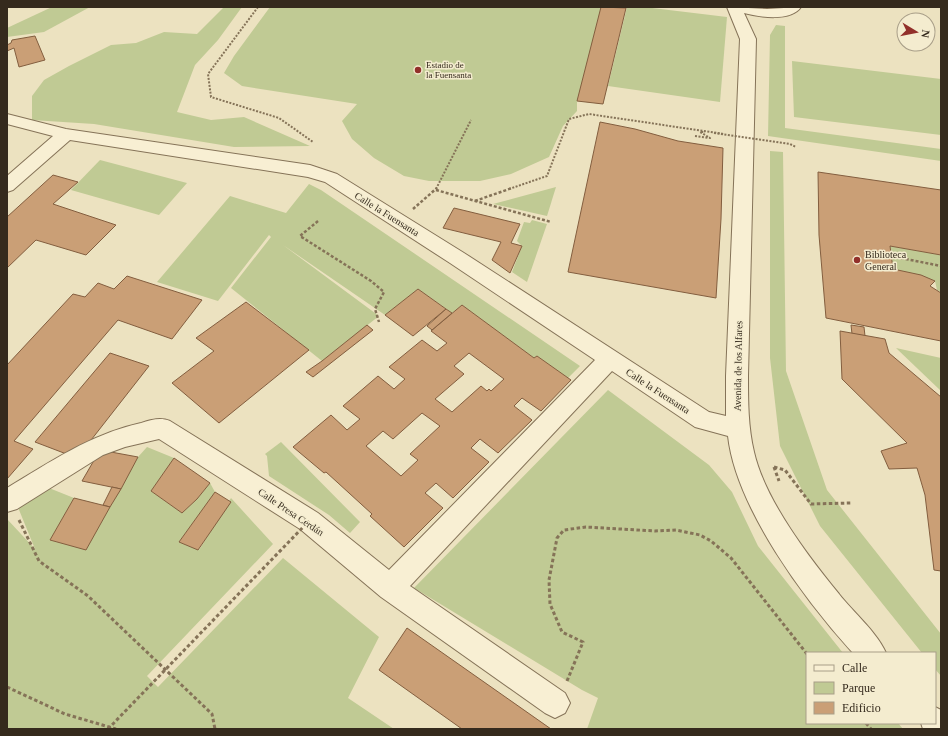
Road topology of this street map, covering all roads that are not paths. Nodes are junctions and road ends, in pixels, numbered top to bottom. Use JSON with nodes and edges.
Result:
{"nodes":[{"id":1,"x":734,"y":7,"type":"edge"},
{"id":2,"x":739,"y":7,"type":"edge"},
{"id":3,"x":794,"y":7,"type":"edge"},
{"id":4,"x":771,"y":13,"type":"junction"},
{"id":5,"x":748,"y":39,"type":"junction"},
{"id":6,"x":7,"y":118,"type":"edge"},
{"id":7,"x":66,"y":134,"type":"junction"},
{"id":8,"x":7,"y":186,"type":"edge"},
{"id":9,"x":610,"y":359,"type":"junction"},
{"id":10,"x":738,"y":429,"type":"junction"},
{"id":11,"x":8,"y":500,"type":"edge"},
{"id":12,"x":390,"y":588,"type":"junction"},
{"id":13,"x":871,"y":652,"type":"edge"},
{"id":14,"x":555,"y":703,"type":"road end"}],
"edges":[{"from":1,"to":5,"type":"street","name":"Avenida de los Alfares"},
{"from":2,"to":4,"type":"street"},
{"from":3,"to":4,"type":"street"},
{"from":4,"to":5,"type":"street"},
{"from":5,"to":10,"type":"street","name":"Avenida de los Alfares"},
{"from":6,"to":7,"type":"street","name":"Calle la Fuensanta"},
{"from":7,"to":8,"type":"street"},
{"from":7,"to":9,"type":"street","name":"Calle la Fuensanta"},
{"from":9,"to":10,"type":"street","name":"Calle la Fuensanta"},
{"from":9,"to":12,"type":"street"},
{"from":10,"to":13,"type":"street","name":"Avenida de los Alfares"},
{"from":11,"to":12,"type":"street","name":"Calle Presa Cerdán"},
{"from":12,"to":14,"type":"street","name":"Calle Presa Cerdán"}]}
